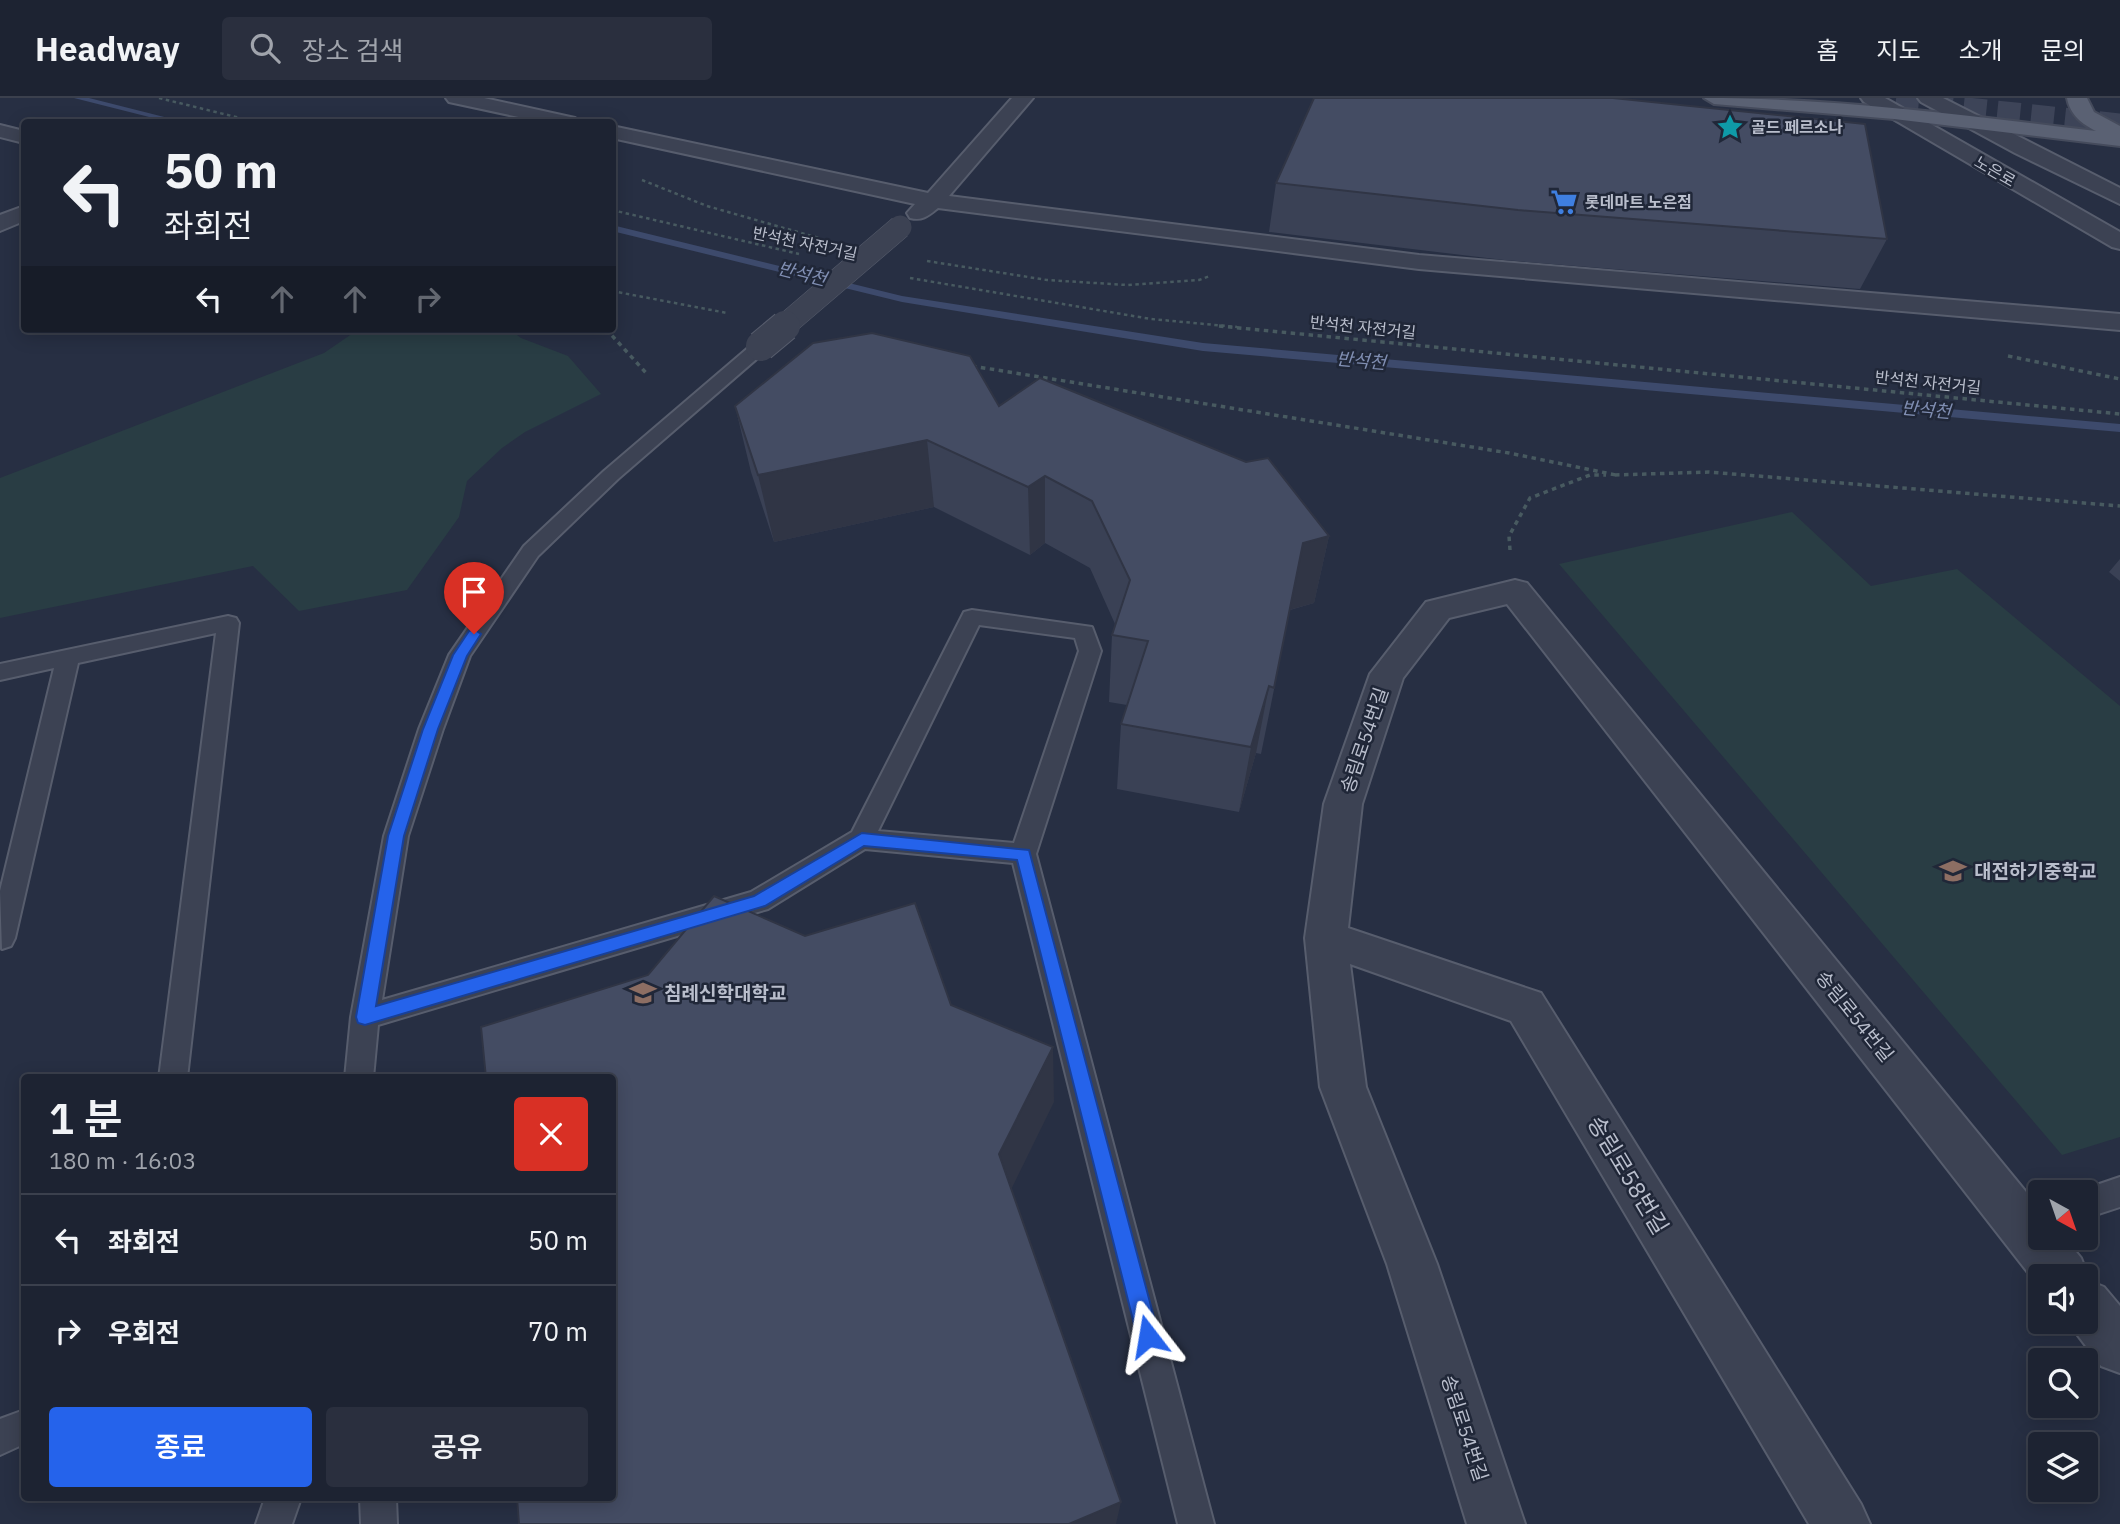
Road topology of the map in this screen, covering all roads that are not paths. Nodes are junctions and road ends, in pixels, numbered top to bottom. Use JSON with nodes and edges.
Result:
{"nodes":[{"id":1,"x":456,"y":98,"type":"edge"},
{"id":2,"x":1023,"y":98,"type":"edge"},
{"id":3,"x":1714,"y":98,"type":"edge"},
{"id":4,"x":1871,"y":98,"type":"edge"},
{"id":5,"x":1928,"y":98,"type":"edge"},
{"id":6,"x":2077,"y":98,"type":"edge"},
{"id":7,"x":1894,"y":113,"type":"junction"},
{"id":8,"x":554,"y":119,"type":"edge"},
{"id":9,"x":1969,"y":122,"type":"junction"},
{"id":10,"x":0,"y":131,"type":"edge"},
{"id":11,"x":616,"y":133,"type":"edge"},
{"id":12,"x":2120,"y":133,"type":"edge"},
{"id":13,"x":21,"y":136,"type":"edge"},
{"id":14,"x":2120,"y":140,"type":"edge"},
{"id":15,"x":2120,"y":197,"type":"edge"},
{"id":16,"x":933,"y":201,"type":"junction"},
{"id":17,"x":21,"y":214,"type":"edge"},
{"id":18,"x":0,"y":224,"type":"edge"},
{"id":19,"x":2120,"y":243,"type":"edge"},
{"id":20,"x":2120,"y":322,"type":"edge"},
{"id":21,"x":761,"y":346,"type":"joint"},
{"id":22,"x":68,"y":657,"type":"junction"},
{"id":23,"x":0,"y":672,"type":"edge"},
{"id":24,"x":862,"y":839,"type":"junction"},
{"id":25,"x":1023,"y":854,"type":"junction"},
{"id":26,"x":1326,"y":938,"type":"junction"},
{"id":27,"x":1,"y":942,"type":"edge"},
{"id":28,"x":365,"y":1017,"type":"junction"},
{"id":29,"x":173,"y":1074,"type":"edge"},
{"id":30,"x":359,"y":1074,"type":"edge"},
{"id":31,"x":2120,"y":1192,"type":"edge"},
{"id":32,"x":2098,"y":1199,"type":"edge"},
{"id":33,"x":2028,"y":1218,"type":"edge"},
{"id":34,"x":2098,"y":1320,"type":"edge"},
{"id":35,"x":2120,"y":1347,"type":"edge"},
{"id":36,"x":21,"y":1428,"type":"edge"},
{"id":37,"x":0,"y":1437,"type":"edge"},
{"id":38,"x":282,"y":1501,"type":"edge"},
{"id":39,"x":378,"y":1501,"type":"edge"},
{"id":40,"x":274,"y":1524,"type":"edge"},
{"id":41,"x":379,"y":1524,"type":"edge"},
{"id":42,"x":1196,"y":1524,"type":"edge"},
{"id":43,"x":1496,"y":1524,"type":"edge"},
{"id":44,"x":1841,"y":1524,"type":"edge"}],
"edges":[{"from":1,"to":8,"type":"street"},
{"from":2,"to":16,"type":"street"},
{"from":3,"to":7,"type":"main road"},
{"from":4,"to":7,"type":"street","name":"노은로"},
{"from":5,"to":9,"type":"street","name":"노은로"},
{"from":6,"to":12,"type":"main road"},
{"from":7,"to":9,"type":"main road"},
{"from":7,"to":19,"type":"street","name":"노은로"},
{"from":9,"to":14,"type":"main road"},
{"from":9,"to":15,"type":"street","name":"노은로"},
{"from":10,"to":13,"type":"street"},
{"from":11,"to":16,"type":"street"},
{"from":16,"to":20,"type":"street"},
{"from":16,"to":21,"type":"street","bridge":true},
{"from":17,"to":18,"type":"street"},
{"from":21,"to":28,"type":"lane"},
{"from":22,"to":23,"type":"lane"},
{"from":22,"to":27,"type":"lane"},
{"from":22,"to":29,"type":"lane"},
{"from":24,"to":25,"type":"lane"},
{"from":24,"to":25,"type":"lane"},
{"from":24,"to":28,"type":"lane"},
{"from":25,"to":42,"type":"lane"},
{"from":26,"to":33,"type":"street","name":"송림로54번길"},
{"from":26,"to":43,"type":"street","name":"송림로54번길"},
{"from":26,"to":44,"type":"street","name":"송림로58번길"},
{"from":28,"to":30,"type":"lane"},
{"from":31,"to":32,"type":"lane"},
{"from":34,"to":35,"type":"street"},
{"from":36,"to":37,"type":"lane"},
{"from":38,"to":40,"type":"lane"},
{"from":39,"to":41,"type":"lane"}]}
